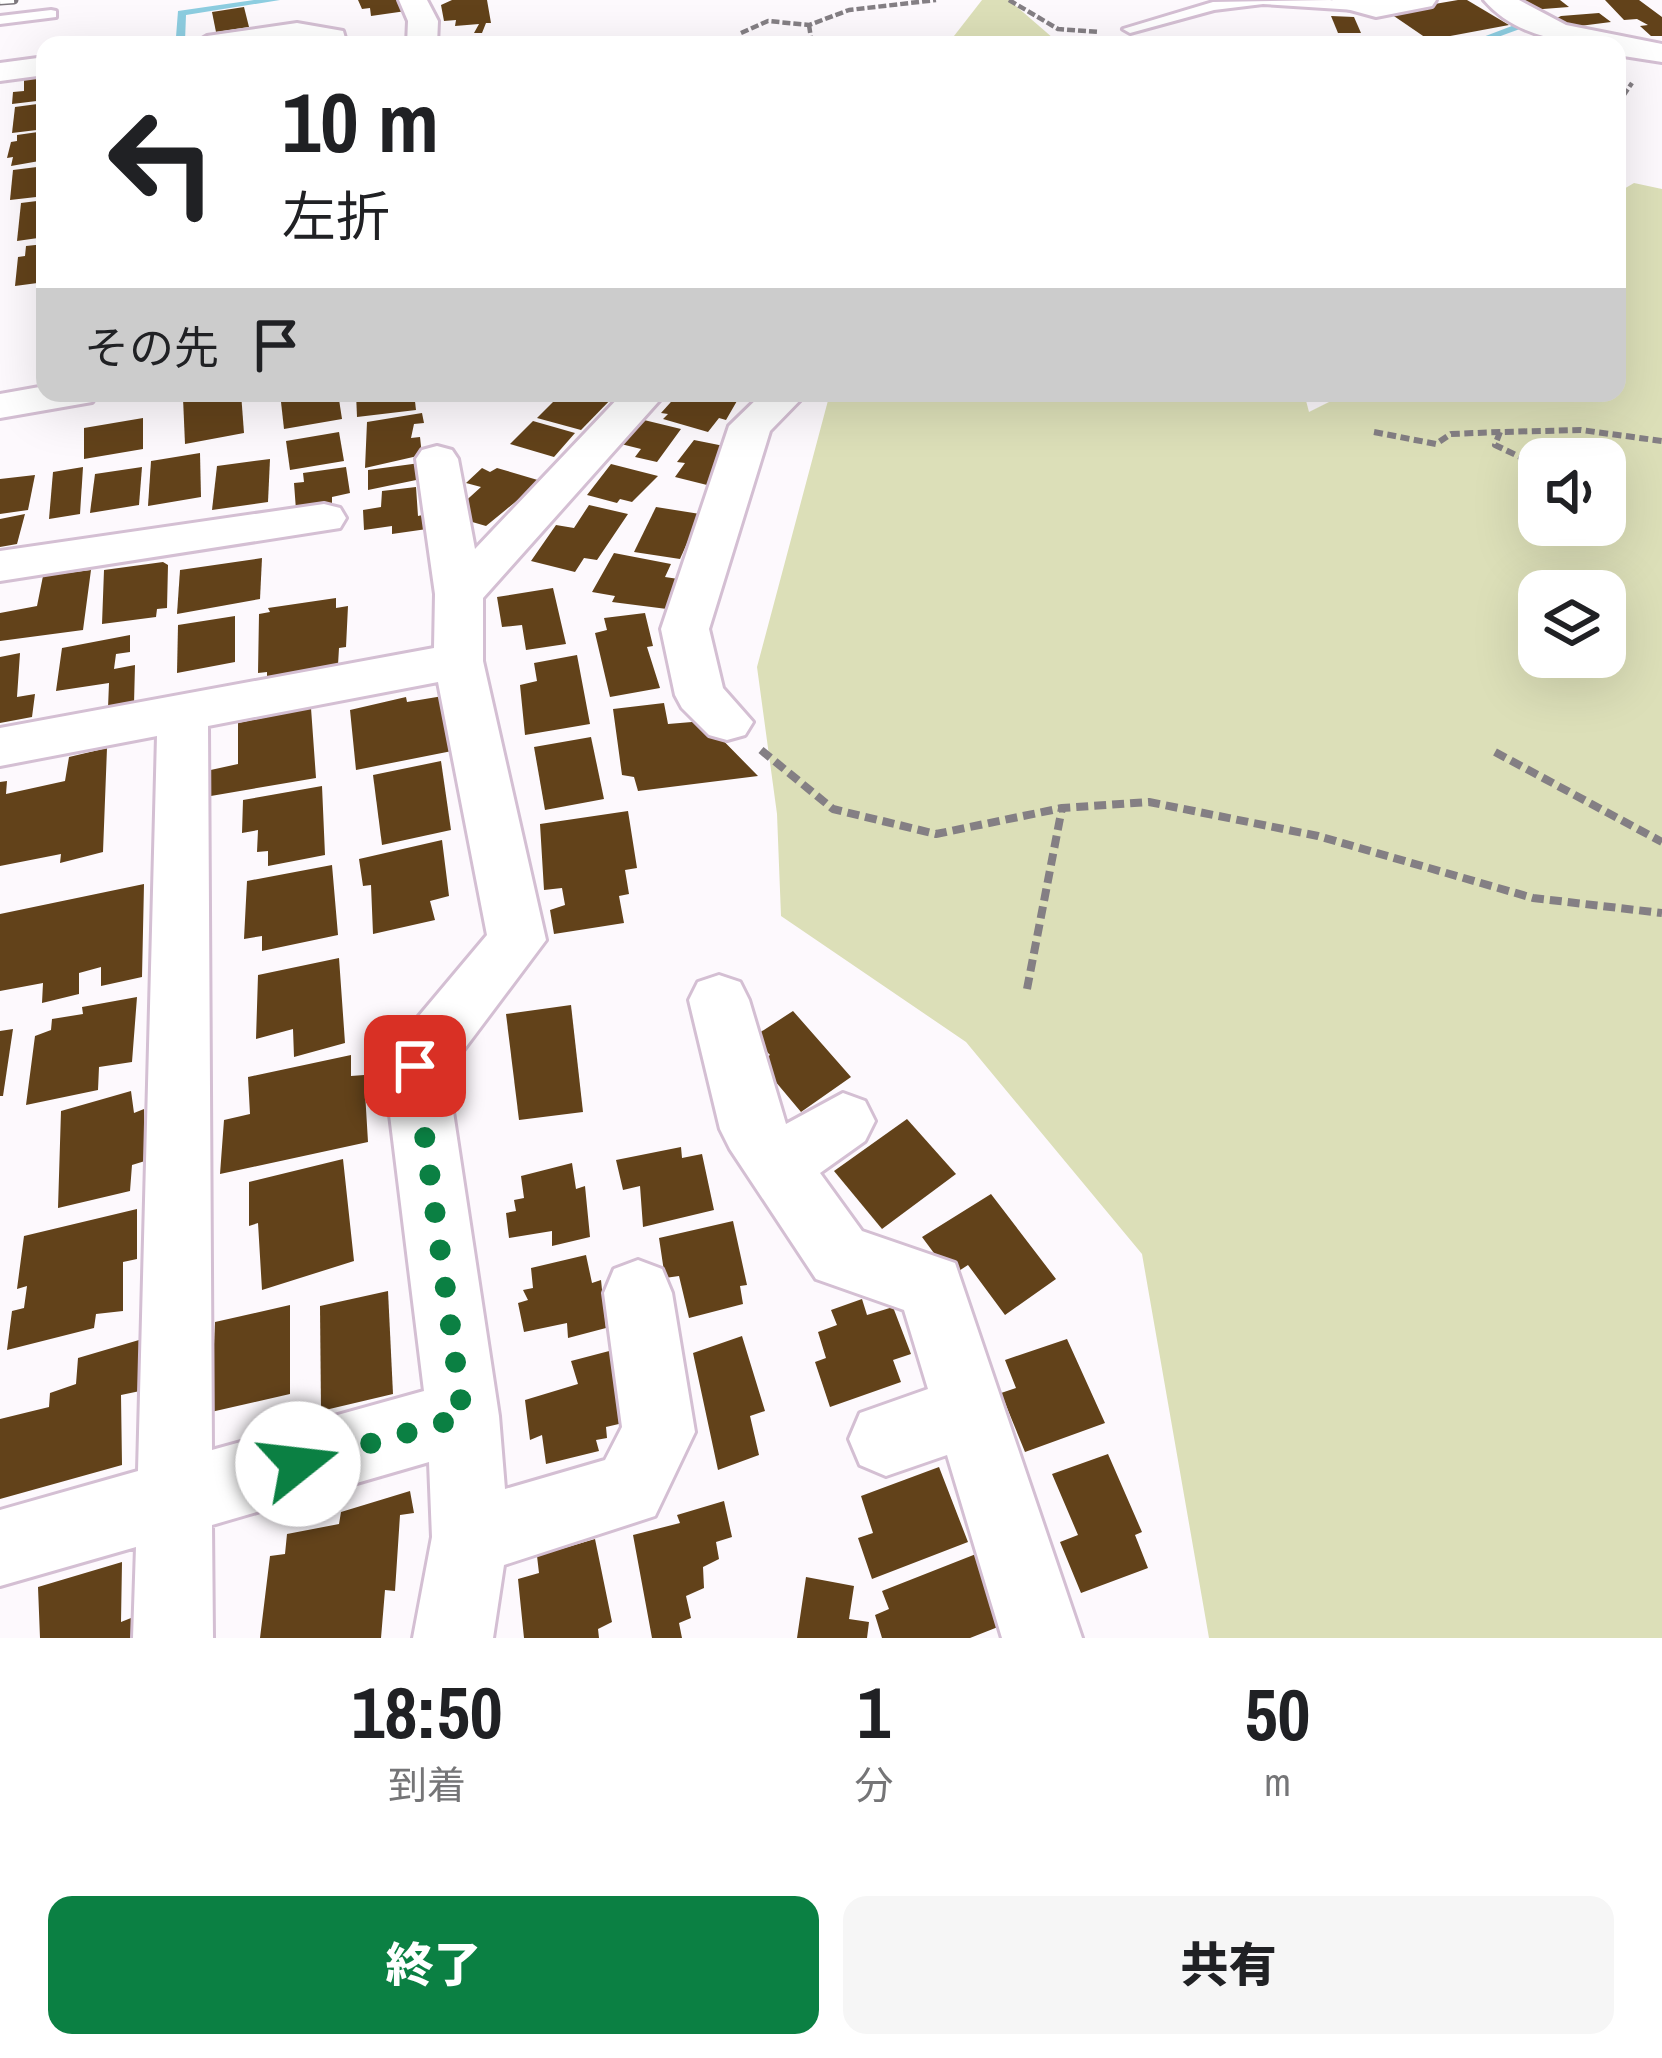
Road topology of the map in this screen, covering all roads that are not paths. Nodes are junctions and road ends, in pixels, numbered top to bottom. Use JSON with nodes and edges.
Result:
{"nodes":[{"id":1,"x":413,"y":0,"type":"edge"},
{"id":2,"x":1263,"y":0,"type":"edge"},
{"id":3,"x":1422,"y":0,"type":"edge"},
{"id":4,"x":1498,"y":0,"type":"edge"},
{"id":5,"x":1209,"y":3,"type":"edge"},
{"id":6,"x":1350,"y":3,"type":"edge"},
{"id":7,"x":51,"y":14,"type":"dead end"},
{"id":8,"x":0,"y":20,"type":"edge"},
{"id":9,"x":1130,"y":28,"type":"road end"},
{"id":10,"x":1382,"y":34,"type":"dead end"},
{"id":11,"x":269,"y":36,"type":"edge"},
{"id":12,"x":325,"y":36,"type":"edge"},
{"id":13,"x":422,"y":36,"type":"edge"},
{"id":14,"x":1574,"y":36,"type":"edge"},
{"id":15,"x":1626,"y":47,"type":"edge"},
{"id":16,"x":1662,"y":53,"type":"edge"},
{"id":17,"x":36,"y":67,"type":"edge"},
{"id":18,"x":0,"y":72,"type":"edge"},
{"id":19,"x":36,"y":400,"type":"edge"},
{"id":20,"x":638,"y":402,"type":"edge"},
{"id":21,"x":776,"y":402,"type":"edge"},
{"id":22,"x":0,"y":406,"type":"edge"},
{"id":23,"x":437,"y":459,"type":"dead end"},
{"id":24,"x":324,"y":518,"type":"dead end"},
{"id":25,"x":0,"y":566,"type":"edge"},
{"id":26,"x":459,"y":594,"type":"junction"},
{"id":27,"x":458,"y":661,"type":"junction"},
{"id":28,"x":183,"y":713,"type":"junction"},
{"id":29,"x":727,"y":722,"type":"road end"},
{"id":30,"x":0,"y":747,"type":"edge"},
{"id":31,"x":719,"y":1000,"type":"dead end"},
{"id":32,"x":843,"y":1121,"type":"dead end"},
{"id":33,"x":777,"y":1166,"type":"junction"},
{"id":34,"x":638,"y":1293,"type":"dead end"},
{"id":35,"x":970,"y":1411,"type":"junction"},
{"id":36,"x":463,"y":1417,"type":"junction"},
{"id":37,"x":886,"y":1439,"type":"dead end"},
{"id":38,"x":174,"y":1499,"type":"junction"},
{"id":39,"x":470,"y":1537,"type":"junction"},
{"id":40,"x":0,"y":1548,"type":"edge"},
{"id":41,"x":173,"y":1638,"type":"edge"},
{"id":42,"x":452,"y":1638,"type":"edge"},
{"id":43,"x":1042,"y":1638,"type":"edge"}],
"edges":[{"from":1,"to":13,"type":"street"},
{"from":2,"to":5,"type":"lane"},
{"from":2,"to":6,"type":"lane"},
{"from":3,"to":6,"type":"street"},
{"from":4,"to":14,"type":"street"},
{"from":5,"to":9,"type":"lane"},
{"from":6,"to":10,"type":"street"},
{"from":7,"to":8,"type":"lane"},
{"from":11,"to":12,"type":"street"},
{"from":15,"to":16,"type":"street"},
{"from":17,"to":18,"type":"street"},
{"from":19,"to":22,"type":"street"},
{"from":20,"to":26,"type":"street"},
{"from":21,"to":29,"type":"street"},
{"from":23,"to":26,"type":"street"},
{"from":24,"to":25,"type":"street"},
{"from":26,"to":27,"type":"street"},
{"from":27,"to":28,"type":"street"},
{"from":27,"to":36,"type":"street"},
{"from":28,"to":30,"type":"street"},
{"from":28,"to":38,"type":"street"},
{"from":31,"to":33,"type":"street"},
{"from":32,"to":33,"type":"street"},
{"from":33,"to":35,"type":"street"},
{"from":34,"to":39,"type":"street"},
{"from":35,"to":37,"type":"street"},
{"from":35,"to":43,"type":"street"},
{"from":36,"to":38,"type":"street"},
{"from":36,"to":39,"type":"street"},
{"from":38,"to":40,"type":"street"},
{"from":38,"to":41,"type":"street"},
{"from":39,"to":42,"type":"street"}]}
